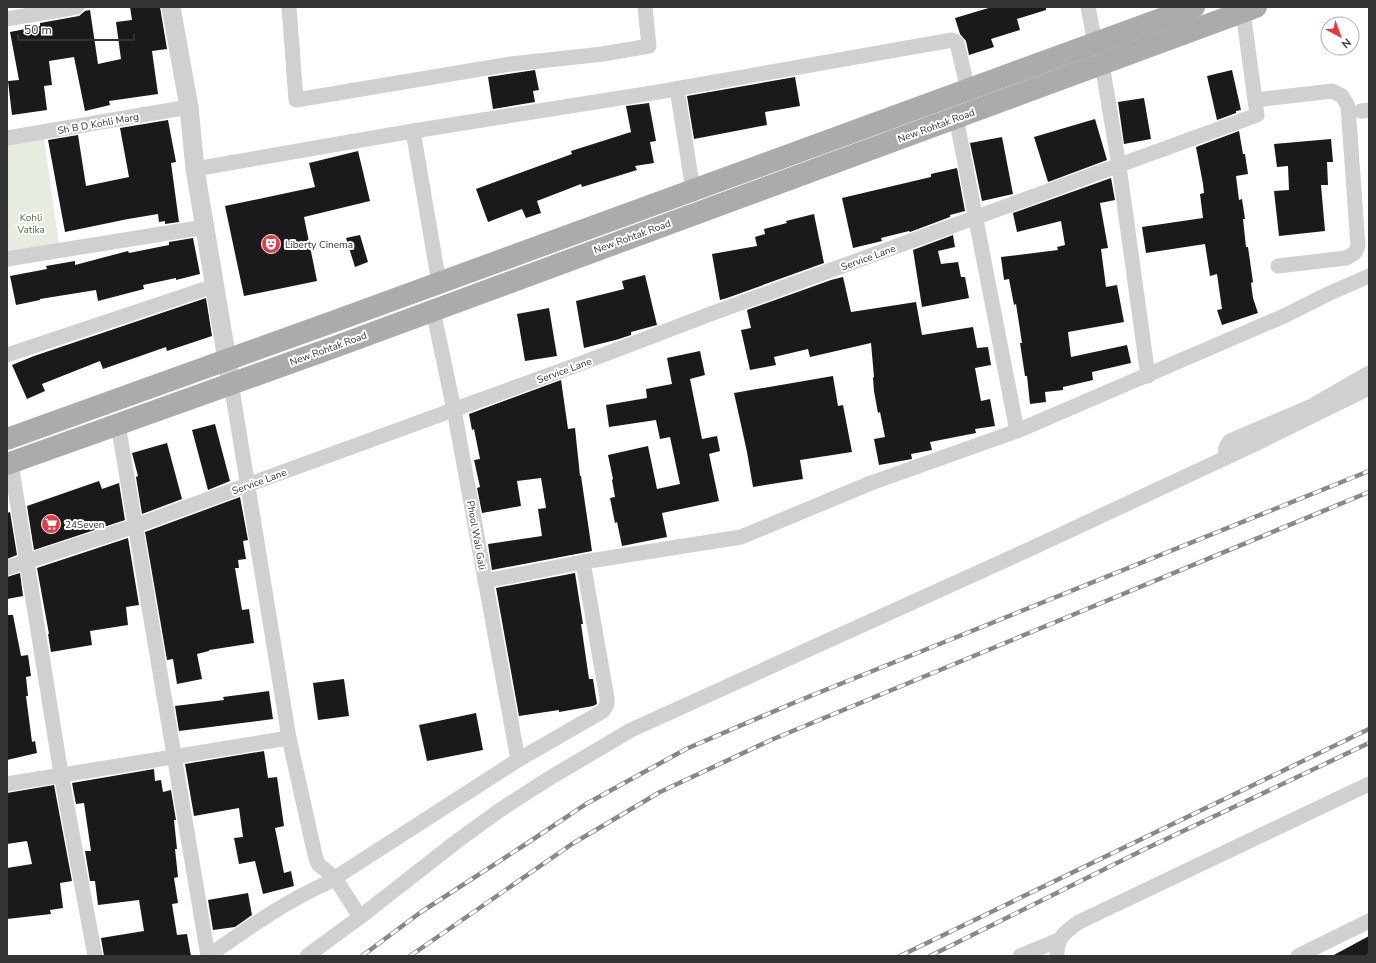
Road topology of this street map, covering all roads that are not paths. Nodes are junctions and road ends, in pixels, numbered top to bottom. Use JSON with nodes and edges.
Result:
{"nodes":[{"id":1,"x":77,"y":7,"type":"edge"},
{"id":2,"x":171,"y":7,"type":"edge"},
{"id":3,"x":289,"y":7,"type":"edge"},
{"id":4,"x":645,"y":7,"type":"edge"},
{"id":5,"x":1088,"y":7,"type":"edge"},
{"id":6,"x":1194,"y":7,"type":"edge"},
{"id":7,"x":1250,"y":9,"type":"edge"},
{"id":8,"x":7,"y":19,"type":"edge"},
{"id":9,"x":1095,"y":43,"type":"junction"},
{"id":10,"x":1102,"y":64,"type":"junction"},
{"id":11,"x":675,"y":89,"type":"junction"},
{"id":12,"x":968,"y":90,"type":"junction"},
{"id":13,"x":1255,"y":100,"type":"junction"},
{"id":14,"x":189,"y":107,"type":"junction"},
{"id":15,"x":956,"y":117,"type":"junction"},
{"id":16,"x":413,"y":131,"type":"junction"},
{"id":17,"x":7,"y":138,"type":"edge"},
{"id":18,"x":1119,"y":166,"type":"junction"},
{"id":19,"x":195,"y":169,"type":"junction"},
{"id":20,"x":693,"y":190,"type":"junction"},
{"id":21,"x":976,"y":218,"type":"junction"},
{"id":22,"x":205,"y":227,"type":"junction"},
{"id":23,"x":7,"y":259,"type":"edge"},
{"id":24,"x":1278,"y":266,"type":"dead end"},
{"id":25,"x":1369,"y":276,"type":"edge"},
{"id":26,"x":438,"y":283,"type":"junction"},
{"id":27,"x":214,"y":286,"type":"junction"},
{"id":28,"x":432,"y":310,"type":"junction"},
{"id":29,"x":7,"y":355,"type":"edge"},
{"id":30,"x":226,"y":359,"type":"junction"},
{"id":31,"x":1369,"y":373,"type":"edge"},
{"id":32,"x":1148,"y":376,"type":"junction"},
{"id":33,"x":230,"y":383,"type":"junction"},
{"id":34,"x":1369,"y":388,"type":"edge"},
{"id":35,"x":454,"y":410,"type":"junction"},
{"id":36,"x":118,"y":424,"type":"junction"},
{"id":37,"x":1017,"y":431,"type":"junction"},
{"id":38,"x":7,"y":439,"type":"edge"},
{"id":39,"x":1225,"y":458,"type":"junction"},
{"id":40,"x":9,"y":463,"type":"edge"},
{"id":41,"x":248,"y":486,"type":"junction"},
{"id":42,"x":135,"y":526,"type":"junction"},
{"id":43,"x":26,"y":561,"type":"junction"},
{"id":44,"x":583,"y":562,"type":"junction"},
{"id":45,"x":7,"y":568,"type":"edge"},
{"id":46,"x":485,"y":581,"type":"junction"},
{"id":47,"x":289,"y":738,"type":"junction"},
{"id":48,"x":173,"y":756,"type":"junction"},
{"id":49,"x":518,"y":760,"type":"junction"},
{"id":50,"x":62,"y":774,"type":"junction"},
{"id":51,"x":7,"y":784,"type":"edge"},
{"id":52,"x":1369,"y":784,"type":"edge"},
{"id":53,"x":335,"y":878,"type":"junction"},
{"id":54,"x":360,"y":917,"type":"junction"},
{"id":55,"x":1369,"y":921,"type":"edge"},
{"id":56,"x":1059,"y":940,"type":"junction"},
{"id":57,"x":95,"y":956,"type":"edge"},
{"id":58,"x":208,"y":956,"type":"edge"},
{"id":59,"x":307,"y":956,"type":"edge"},
{"id":60,"x":1020,"y":956,"type":"edge"},
{"id":61,"x":1057,"y":956,"type":"edge"},
{"id":62,"x":1298,"y":956,"type":"edge"}],
"edges":[{"from":1,"to":8,"type":"street"},
{"from":2,"to":14,"type":"street"},
{"from":3,"to":4,"type":"street"},
{"from":5,"to":9,"type":"street"},
{"from":6,"to":9,"type":"main road"},
{"from":7,"to":10,"type":"main road","name":"New Rohtak Road"},
{"from":7,"to":13,"type":"street"},
{"from":9,"to":12,"type":"main road"},
{"from":10,"to":15,"type":"main road","name":"New Rohtak Road"},
{"from":10,"to":18,"type":"street"},
{"from":11,"to":12,"type":"street"},
{"from":11,"to":16,"type":"street"},
{"from":11,"to":20,"type":"street"},
{"from":12,"to":20,"type":"main road"},
{"from":13,"to":18,"type":"street","name":"Service Lane"},
{"from":13,"to":24,"type":"street"},
{"from":14,"to":17,"type":"street","name":"Sh B D Kohli Marg"},
{"from":14,"to":19,"type":"street"},
{"from":15,"to":21,"type":"street"},
{"from":15,"to":28,"type":"main road","name":"New Rohtak Road"},
{"from":16,"to":19,"type":"street"},
{"from":16,"to":26,"type":"street"},
{"from":18,"to":21,"type":"street","name":"Service Lane"},
{"from":18,"to":32,"type":"street"},
{"from":19,"to":22,"type":"street"},
{"from":20,"to":26,"type":"main road"},
{"from":21,"to":35,"type":"street","name":"Service Lane"},
{"from":21,"to":37,"type":"street"},
{"from":22,"to":23,"type":"street"},
{"from":22,"to":27,"type":"street"},
{"from":25,"to":32,"type":"street"},
{"from":26,"to":30,"type":"main road"},
{"from":27,"to":29,"type":"street"},
{"from":27,"to":30,"type":"street"},
{"from":28,"to":33,"type":"main road","name":"New Rohtak Road"},
{"from":28,"to":35,"type":"street","name":"Phool Wali Gali"},
{"from":30,"to":33,"type":"street"},
{"from":30,"to":38,"type":"main road"},
{"from":31,"to":39,"type":"street"},
{"from":32,"to":37,"type":"street"},
{"from":33,"to":36,"type":"main road","name":"New Rohtak Road"},
{"from":33,"to":41,"type":"street"},
{"from":34,"to":39,"type":"street"},
{"from":35,"to":41,"type":"street","name":"Service Lane"},
{"from":35,"to":46,"type":"street","name":"Phool Wali Gali"},
{"from":36,"to":40,"type":"main road","name":"New Rohtak Road"},
{"from":36,"to":42,"type":"street"},
{"from":37,"to":44,"type":"street"},
{"from":39,"to":54,"type":"street"},
{"from":40,"to":43,"type":"street"},
{"from":41,"to":42,"type":"street","name":"Service Lane"},
{"from":41,"to":47,"type":"street"},
{"from":42,"to":43,"type":"street","name":"Service Lane"},
{"from":42,"to":48,"type":"street"},
{"from":43,"to":45,"type":"street","name":"Service Lane"},
{"from":43,"to":50,"type":"street"},
{"from":44,"to":46,"type":"street"},
{"from":44,"to":49,"type":"street"},
{"from":46,"to":49,"type":"street","name":"Phool Wali Gali"},
{"from":47,"to":48,"type":"street"},
{"from":47,"to":53,"type":"street"},
{"from":48,"to":50,"type":"street"},
{"from":48,"to":58,"type":"street"},
{"from":49,"to":53,"type":"street"},
{"from":50,"to":51,"type":"street"},
{"from":50,"to":57,"type":"street"},
{"from":52,"to":56,"type":"street"},
{"from":53,"to":54,"type":"street"},
{"from":53,"to":58,"type":"street"},
{"from":54,"to":59,"type":"street"},
{"from":55,"to":62,"type":"street"},
{"from":56,"to":60,"type":"street"},
{"from":56,"to":61,"type":"street"}]}
